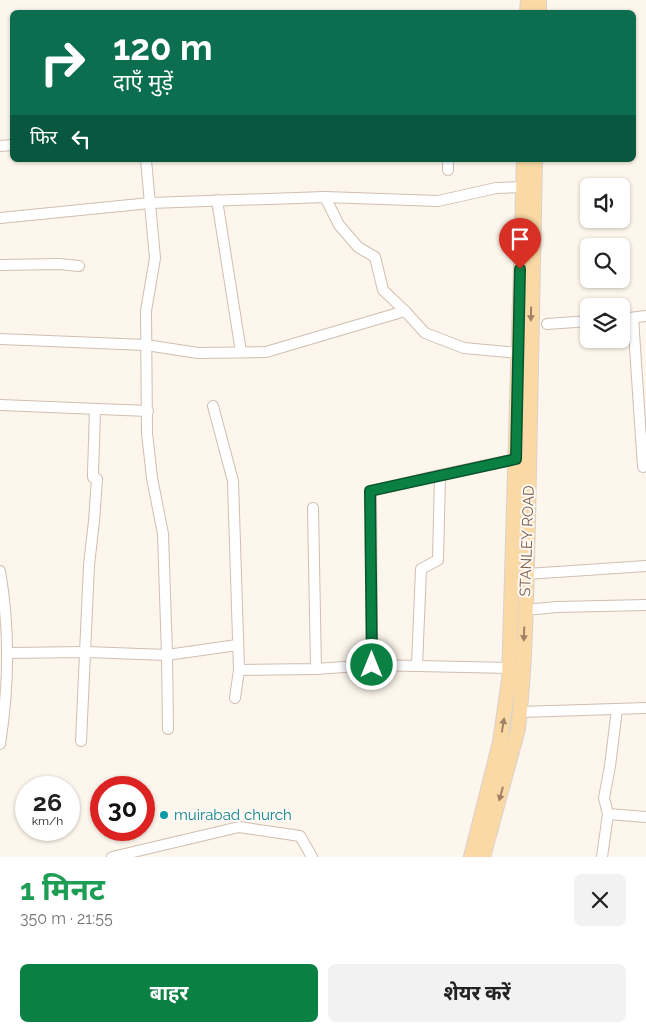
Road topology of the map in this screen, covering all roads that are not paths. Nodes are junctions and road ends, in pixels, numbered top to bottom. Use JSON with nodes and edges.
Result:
{"nodes":[{"id":1,"x":146,"y":162,"type":"edge"},
{"id":2,"x":524,"y":162,"type":"edge"},
{"id":3,"x":535,"y":162,"type":"edge"},
{"id":4,"x":523,"y":187,"type":"junction"},
{"id":5,"x":325,"y":197,"type":"junction"},
{"id":6,"x":217,"y":200,"type":"junction"},
{"id":7,"x":150,"y":203,"type":"junction"},
{"id":8,"x":0,"y":218,"type":"edge"},
{"id":9,"x":0,"y":265,"type":"edge"},
{"id":10,"x":79,"y":266,"type":"dead end"},
{"id":11,"x":405,"y":311,"type":"junction"},
{"id":12,"x":646,"y":316,"type":"edge"},
{"id":13,"x":630,"y":318,"type":"edge"},
{"id":14,"x":633,"y":318,"type":"junction"},
{"id":15,"x":580,"y":322,"type":"edge"},
{"id":16,"x":547,"y":324,"type":"dead end"},
{"id":17,"x":0,"y":339,"type":"edge"},
{"id":18,"x":146,"y":345,"type":"junction"},
{"id":19,"x":241,"y":352,"type":"junction"},
{"id":20,"x":518,"y":353,"type":"junction"},
{"id":21,"x":0,"y":405,"type":"edge"},
{"id":22,"x":213,"y":406,"type":"dead end"},
{"id":23,"x":95,"y":409,"type":"junction"},
{"id":24,"x":148,"y":411,"type":"junction"},
{"id":25,"x":516,"y":459,"type":"junction"},
{"id":26,"x":646,"y":466,"type":"edge"},
{"id":27,"x":440,"y":475,"type":"junction"},
{"id":28,"x":313,"y":508,"type":"dead end"},
{"id":29,"x":646,"y":566,"type":"edge"},
{"id":30,"x":0,"y":572,"type":"edge"},
{"id":31,"x":527,"y":574,"type":"junction"},
{"id":32,"x":1,"y":588,"type":"edge"},
{"id":33,"x":646,"y":605,"type":"edge"},
{"id":34,"x":525,"y":610,"type":"junction"},
{"id":35,"x":3,"y":620,"type":"edge"},
{"id":36,"x":237,"y":645,"type":"junction"},
{"id":37,"x":86,"y":652,"type":"junction"},
{"id":38,"x":8,"y":653,"type":"junction"},
{"id":39,"x":167,"y":655,"type":"junction"},
{"id":40,"x":372,"y":665,"type":"junction"},
{"id":41,"x":417,"y":666,"type":"junction"},
{"id":42,"x":316,"y":669,"type":"junction"},
{"id":43,"x":239,"y":670,"type":"junction"},
{"id":44,"x":514,"y":676,"type":"junction"},
{"id":45,"x":3,"y":693,"type":"edge"},
{"id":46,"x":235,"y":698,"type":"dead end"},
{"id":47,"x":646,"y":708,"type":"edge"},
{"id":48,"x":617,"y":709,"type":"junction"},
{"id":49,"x":520,"y":712,"type":"junction"},
{"id":50,"x":168,"y":730,"type":"dead end"},
{"id":51,"x":81,"y":741,"type":"dead end"},
{"id":52,"x":0,"y":744,"type":"edge"},
{"id":53,"x":608,"y":814,"type":"junction"},
{"id":54,"x":646,"y":816,"type":"edge"},
{"id":55,"x":123,"y":856,"type":"edge"},
{"id":56,"x":112,"y":857,"type":"edge"},
{"id":57,"x":312,"y":857,"type":"edge"},
{"id":58,"x":471,"y":857,"type":"edge"},
{"id":59,"x":484,"y":857,"type":"edge"},
{"id":60,"x":602,"y":857,"type":"edge"}],
"edges":[{"from":1,"to":7,"type":"street"},
{"from":2,"to":4,"type":"main road","name":"STANLEY ROAD"},
{"from":3,"to":31,"type":"main road","name":"STANLEY ROAD","one_way":true},
{"from":4,"to":5,"type":"street"},
{"from":4,"to":20,"type":"main road","name":"STANLEY ROAD"},
{"from":5,"to":6,"type":"street"},
{"from":5,"to":11,"type":"street"},
{"from":6,"to":7,"type":"street"},
{"from":6,"to":19,"type":"street"},
{"from":7,"to":8,"type":"street"},
{"from":7,"to":18,"type":"street"},
{"from":9,"to":10,"type":"street"},
{"from":11,"to":19,"type":"street"},
{"from":11,"to":20,"type":"street"},
{"from":12,"to":14,"type":"street"},
{"from":13,"to":14,"type":"street"},
{"from":14,"to":26,"type":"street"},
{"from":15,"to":16,"type":"street"},
{"from":17,"to":18,"type":"street"},
{"from":18,"to":19,"type":"street"},
{"from":18,"to":24,"type":"street"},
{"from":20,"to":25,"type":"main road","name":"STANLEY ROAD"},
{"from":21,"to":23,"type":"street"},
{"from":22,"to":36,"type":"street"},
{"from":23,"to":24,"type":"street"},
{"from":23,"to":37,"type":"street"},
{"from":24,"to":39,"type":"street"},
{"from":25,"to":27,"type":"street"},
{"from":25,"to":44,"type":"main road","name":"STANLEY ROAD"},
{"from":27,"to":40,"type":"street"},
{"from":27,"to":41,"type":"street"},
{"from":28,"to":42,"type":"street"},
{"from":29,"to":31,"type":"street"},
{"from":30,"to":32,"type":"street"},
{"from":31,"to":34,"type":"main road","name":"STANLEY ROAD"},
{"from":32,"to":35,"type":"street"},
{"from":33,"to":34,"type":"street"},
{"from":34,"to":44,"type":"main road","name":"STANLEY ROAD","one_way":true},
{"from":35,"to":38,"type":"street"},
{"from":36,"to":39,"type":"street"},
{"from":36,"to":43,"type":"street"},
{"from":37,"to":38,"type":"street"},
{"from":37,"to":39,"type":"street"},
{"from":37,"to":51,"type":"street"},
{"from":38,"to":45,"type":"street"},
{"from":39,"to":50,"type":"street"},
{"from":40,"to":41,"type":"street"},
{"from":40,"to":42,"type":"street"},
{"from":41,"to":44,"type":"street"},
{"from":42,"to":43,"type":"street"},
{"from":43,"to":46,"type":"street"},
{"from":44,"to":49,"type":"main road","name":"STANLEY ROAD"},
{"from":58,"to":44,"type":"main road","name":"STANLEY ROAD","one_way":true},
{"from":45,"to":52,"type":"street"},
{"from":47,"to":48,"type":"street"},
{"from":48,"to":49,"type":"street"},
{"from":48,"to":53,"type":"street"},
{"from":49,"to":59,"type":"main road","name":"STANLEY ROAD","one_way":true},
{"from":53,"to":54,"type":"street"},
{"from":53,"to":60,"type":"street"},
{"from":55,"to":56,"type":"street"},
{"from":55,"to":57,"type":"street"}]}
